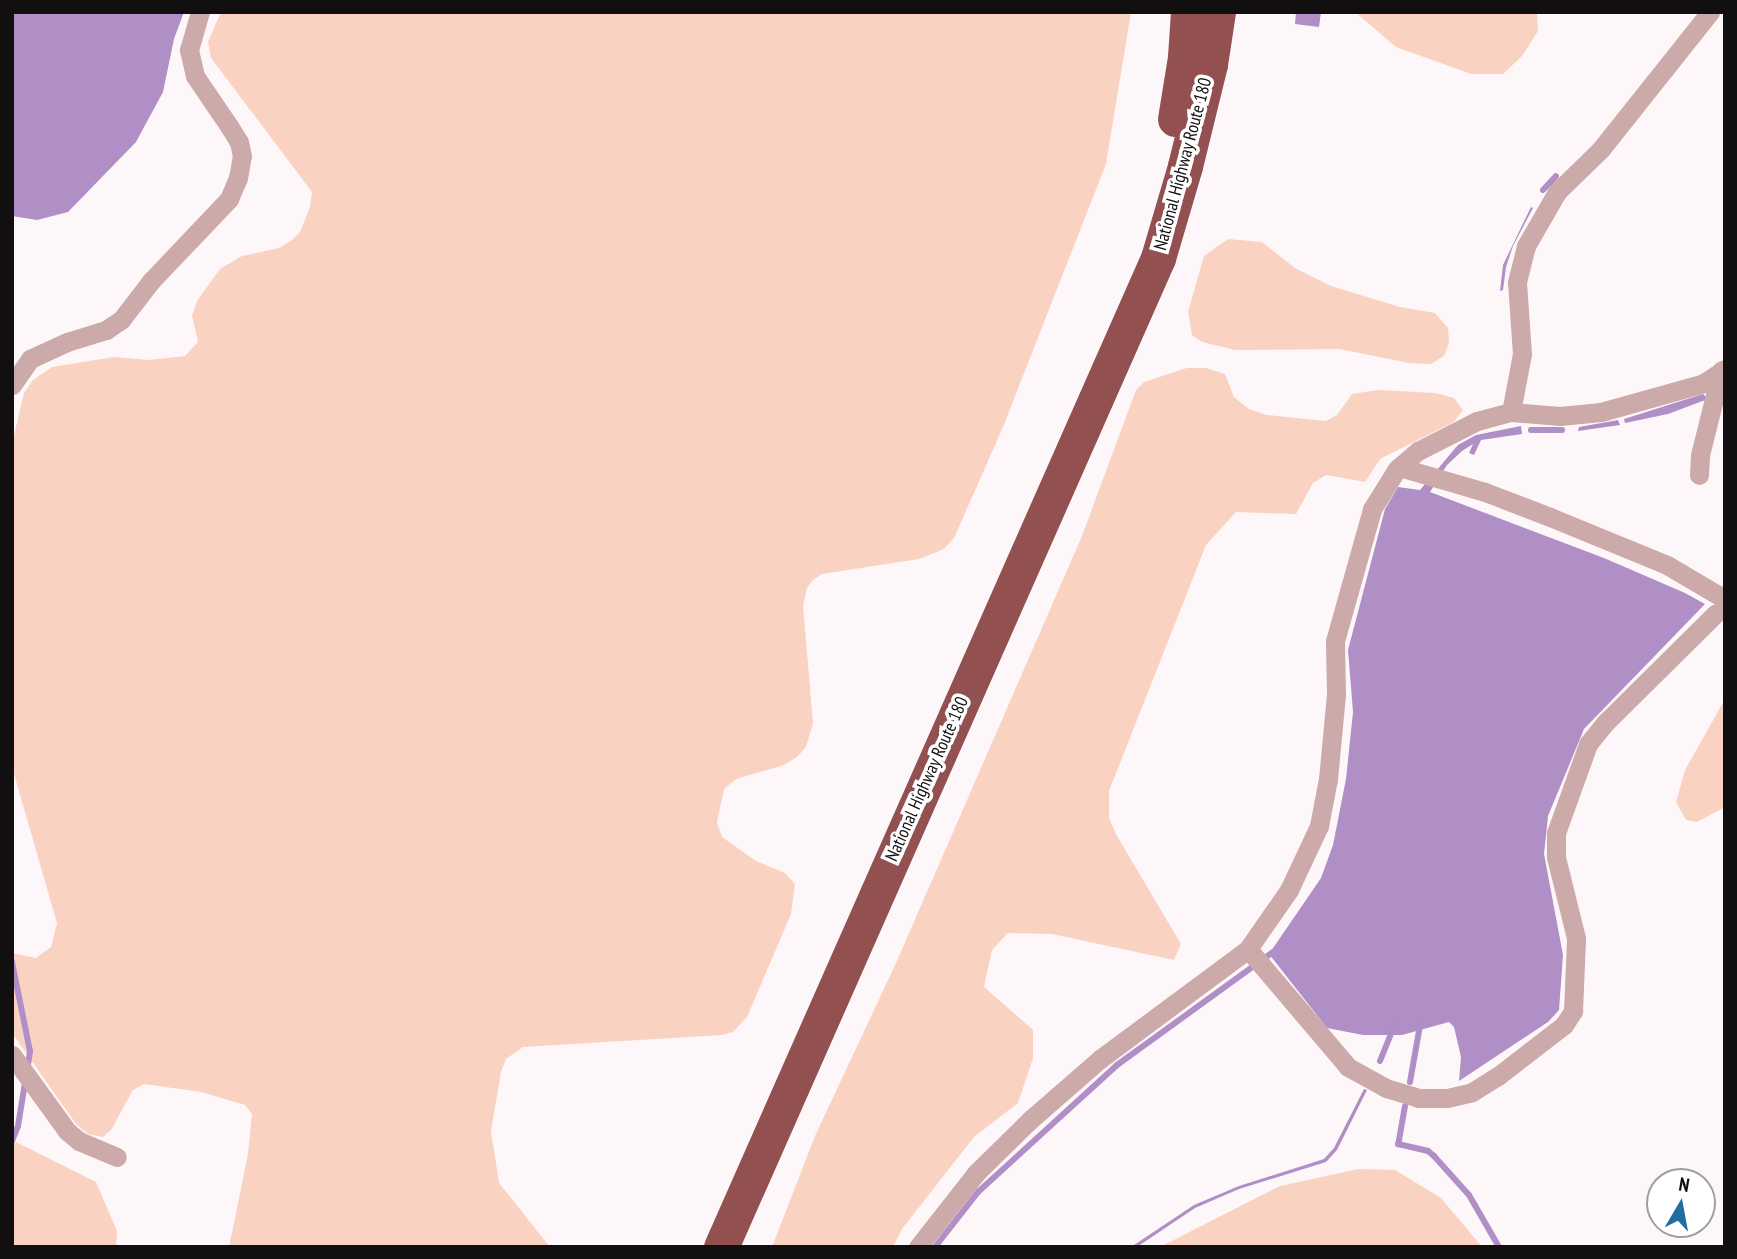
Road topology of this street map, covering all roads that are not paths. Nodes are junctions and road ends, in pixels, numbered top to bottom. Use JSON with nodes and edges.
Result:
{"nodes":[{"id":1,"x":200,"y":12,"type":"edge"},
{"id":2,"x":1188,"y":12,"type":"edge"},
{"id":3,"x":1218,"y":12,"type":"edge"},
{"id":4,"x":1710,"y":12,"type":"edge"},
{"id":5,"x":1133,"y":311,"type":"junction"},
{"id":6,"x":1723,"y":370,"type":"edge"},
{"id":7,"x":12,"y":385,"type":"edge"},
{"id":8,"x":1511,"y":412,"type":"junction"},
{"id":9,"x":1399,"y":467,"type":"junction"},
{"id":10,"x":1699,"y":475,"type":"dead end"},
{"id":11,"x":1720,"y":605,"type":"edge"},
{"id":12,"x":1248,"y":949,"type":"junction"},
{"id":13,"x":12,"y":1055,"type":"edge"},
{"id":14,"x":117,"y":1157,"type":"dead end"},
{"id":15,"x":721,"y":1247,"type":"edge"},
{"id":16,"x":918,"y":1247,"type":"edge"}],
"edges":[{"from":1,"to":7,"type":"street"},
{"from":2,"to":5,"type":"highway","name":"National Highway Route 180"},
{"from":3,"to":5,"type":"highway","name":"National Highway Route 180"},
{"from":4,"to":8,"type":"street"},
{"from":5,"to":15,"type":"highway","name":"National Highway Route 180"},
{"from":6,"to":8,"type":"street"},
{"from":6,"to":10,"type":"street"},
{"from":8,"to":9,"type":"street"},
{"from":9,"to":11,"type":"street"},
{"from":9,"to":12,"type":"street"},
{"from":11,"to":12,"type":"street"},
{"from":12,"to":16,"type":"street"},
{"from":13,"to":14,"type":"street"}]}
